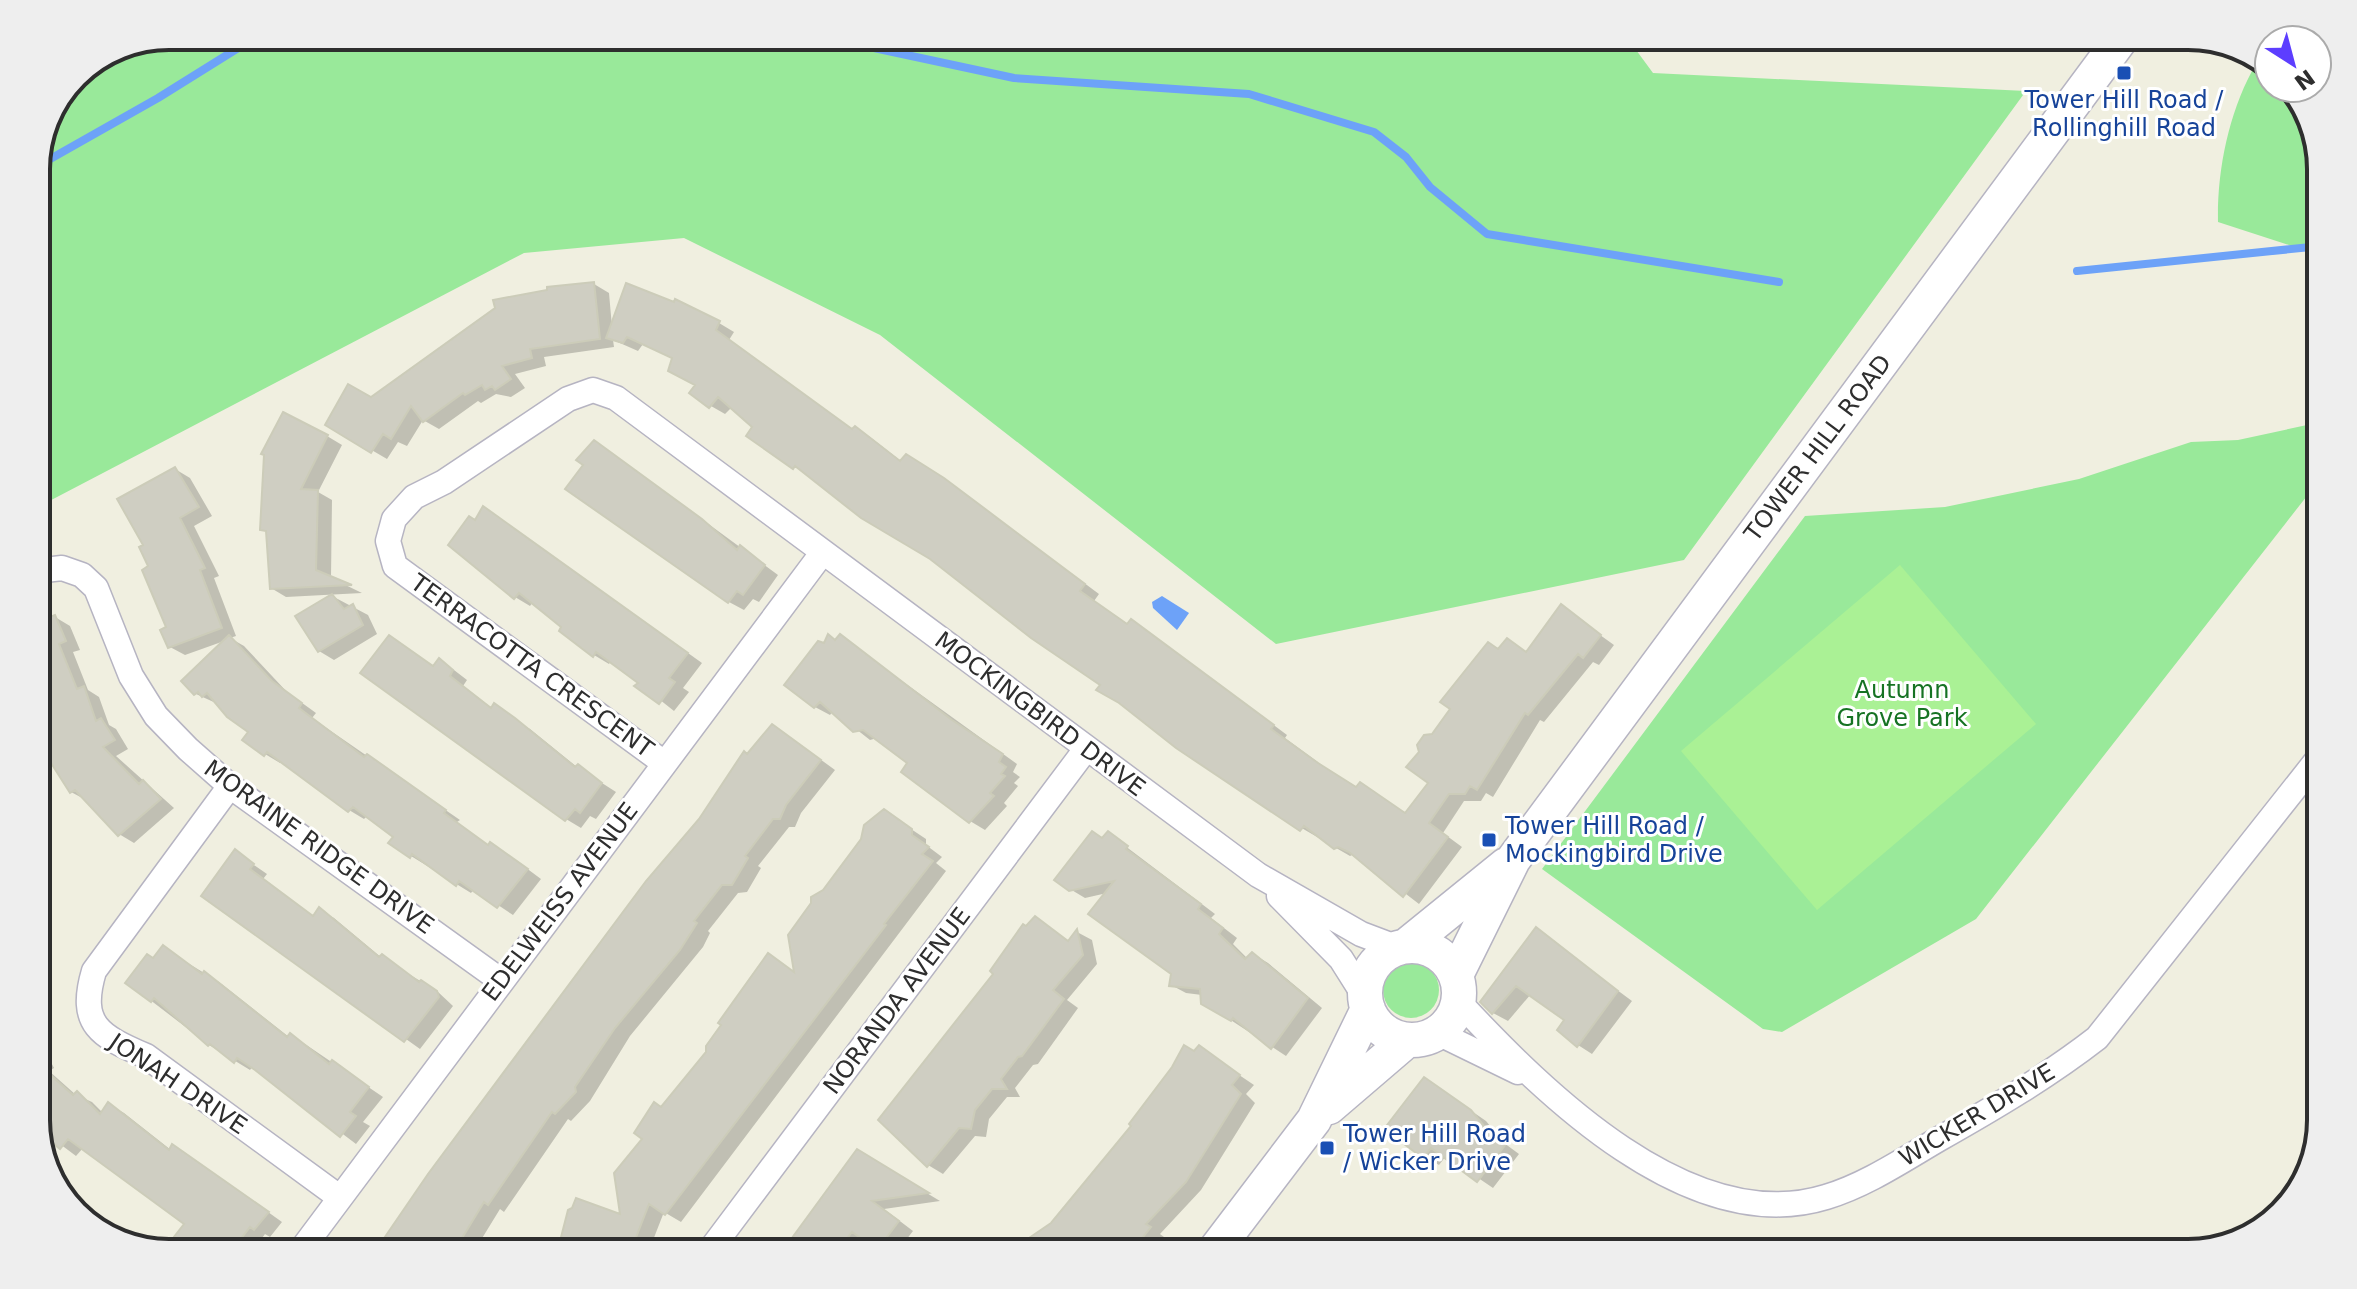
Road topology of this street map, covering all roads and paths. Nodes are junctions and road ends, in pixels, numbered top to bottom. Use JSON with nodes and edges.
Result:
{"nodes":[{"id":1,"x":2113,"y":50,"type":"edge"},
{"id":2,"x":823,"y":552,"type":"junction"},
{"id":3,"x":50,"y":569,"type":"edge"},
{"id":4,"x":1086,"y":749,"type":"junction"},
{"id":5,"x":664,"y":763,"type":"junction"},
{"id":6,"x":2307,"y":773,"type":"edge"},
{"id":7,"x":230,"y":786,"type":"junction"},
{"id":8,"x":1513,"y":860,"type":"junction"},
{"id":9,"x":1258,"y":875,"type":"junction"},
{"id":10,"x":1402,"y":947,"type":"junction"},
{"id":11,"x":500,"y":980,"type":"junction"},
{"id":12,"x":1458,"y":989,"type":"junction"},
{"id":13,"x":1366,"y":1003,"type":"junction"},
{"id":14,"x":1422,"y":1037,"type":"junction"},
{"id":15,"x":1531,"y":1078,"type":"junction"},
{"id":16,"x":1314,"y":1120,"type":"junction"},
{"id":17,"x":339,"y":1197,"type":"junction"},
{"id":18,"x":309,"y":1239,"type":"edge"},
{"id":19,"x":718,"y":1239,"type":"edge"},
{"id":20,"x":1231,"y":1239,"type":"edge"}],
"edges":[{"from":1,"to":8,"type":"street","name":"TOWER HILL ROAD"},
{"from":2,"to":4,"type":"street","name":"MOCKINGBIRD DRIVE"},
{"from":2,"to":5,"type":"street","name":"EDELWEISS AVENUE"},
{"from":2,"to":5,"type":"street","name":"TERRACOTTA CRESCENT"},
{"from":3,"to":7,"type":"street","name":"MORAINE RIDGE DRIVE"},
{"from":4,"to":9,"type":"street","name":"MOCKINGBIRD DRIVE"},
{"from":4,"to":19,"type":"street","name":"NORANDA AVENUE"},
{"from":5,"to":11,"type":"street","name":"EDELWEISS AVENUE"},
{"from":6,"to":15,"type":"street","name":"WICKER DRIVE"},
{"from":7,"to":11,"type":"street","name":"MORAINE RIDGE DRIVE"},
{"from":7,"to":17,"type":"street","name":"JONAH DRIVE"},
{"from":8,"to":10,"type":"street","name":"TOWER HILL ROAD"},
{"from":8,"to":12,"type":"street","name":"TOWER HILL ROAD"},
{"from":9,"to":10,"type":"street","name":"MOCKINGBIRD DRIVE"},
{"from":9,"to":13,"type":"street","name":"MOCKINGBIRD DRIVE"},
{"from":10,"to":12,"type":"street"},
{"from":10,"to":13,"type":"street"},
{"from":11,"to":17,"type":"street","name":"EDELWEISS AVENUE"},
{"from":12,"to":14,"type":"street"},
{"from":12,"to":15,"type":"street","name":"WICKER DRIVE"},
{"from":13,"to":14,"type":"street"},
{"from":13,"to":16,"type":"street"},
{"from":14,"to":15,"type":"street","name":"WICKER DRIVE"},
{"from":14,"to":16,"type":"street"},
{"from":16,"to":20,"type":"street"},
{"from":17,"to":18,"type":"street","name":"EDELWEISS AVENUE"}]}
